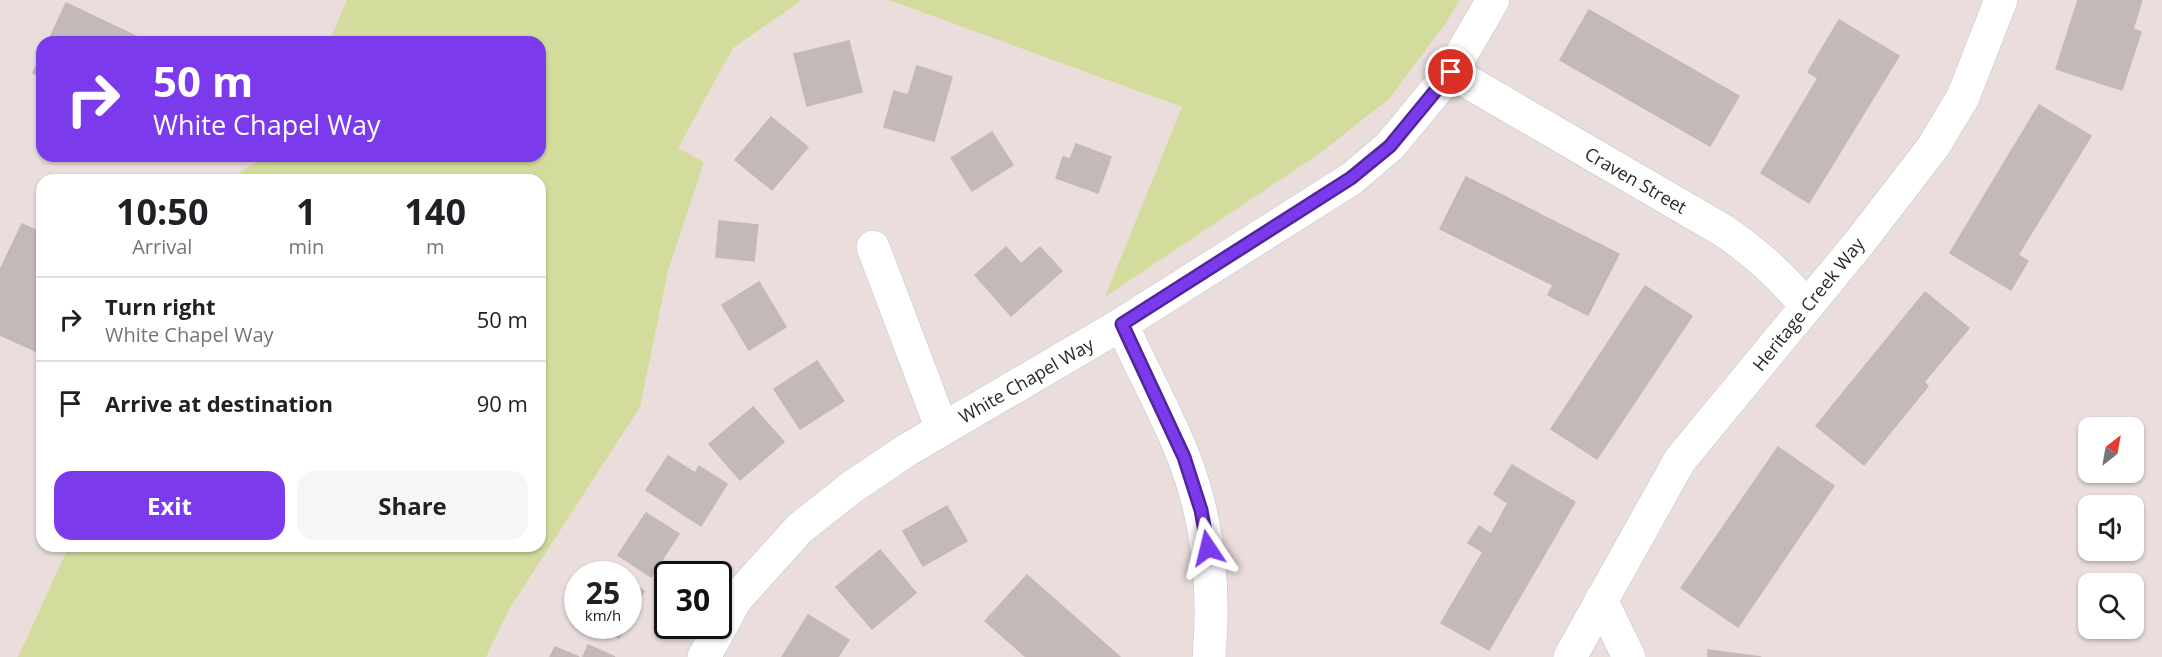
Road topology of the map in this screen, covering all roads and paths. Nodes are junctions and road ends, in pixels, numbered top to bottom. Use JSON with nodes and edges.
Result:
{"nodes":[{"id":1,"x":1493,"y":0,"type":"edge"},
{"id":2,"x":2001,"y":0,"type":"edge"},
{"id":3,"x":1451,"y":72,"type":"junction"},
{"id":4,"x":873,"y":247,"type":"dead end"},
{"id":5,"x":1806,"y":306,"type":"junction"},
{"id":6,"x":1122,"y":324,"type":"junction"},
{"id":7,"x":942,"y":429,"type":"junction"},
{"id":8,"x":1601,"y":600,"type":"junction"},
{"id":9,"x":704,"y":657,"type":"edge"},
{"id":10,"x":1209,"y":657,"type":"edge"},
{"id":11,"x":1570,"y":657,"type":"edge"},
{"id":12,"x":1629,"y":657,"type":"edge"}],
"edges":[{"from":1,"to":3,"type":"street","name":"White Chapel Way"},
{"from":2,"to":5,"type":"street","name":"Heritage Creek Way"},
{"from":3,"to":5,"type":"street","name":"Craven Street"},
{"from":3,"to":6,"type":"street","name":"White Chapel Way"},
{"from":4,"to":7,"type":"street"},
{"from":5,"to":8,"type":"street","name":"Heritage Creek Way"},
{"from":6,"to":7,"type":"street","name":"White Chapel Way"},
{"from":6,"to":10,"type":"street"},
{"from":7,"to":9,"type":"street","name":"White Chapel Way"},
{"from":8,"to":11,"type":"street","name":"Heritage Creek Way"},
{"from":8,"to":12,"type":"street"}]}
